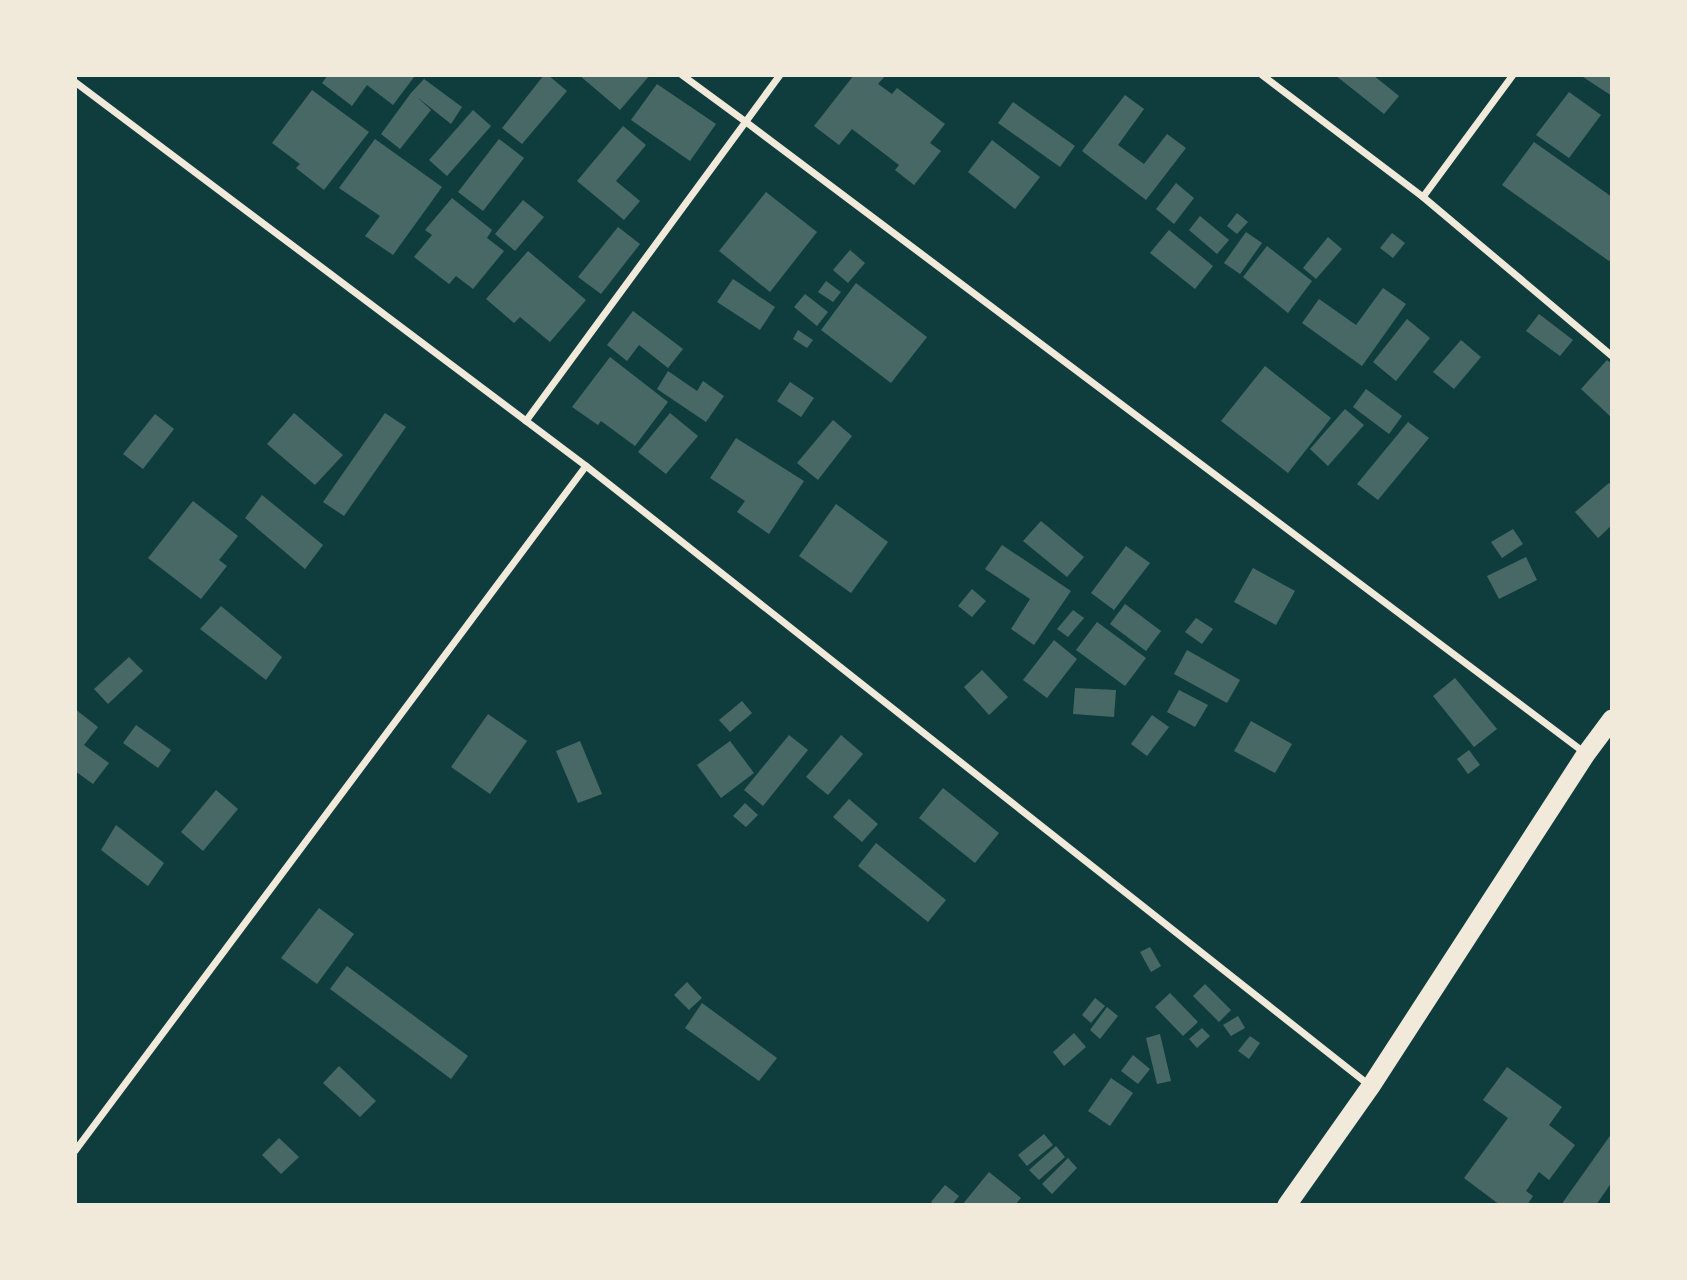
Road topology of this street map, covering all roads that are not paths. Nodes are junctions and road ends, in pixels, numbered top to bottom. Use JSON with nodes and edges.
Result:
{"nodes":[{"id":1,"x":681,"y":75,"type":"edge"},
{"id":2,"x":780,"y":75,"type":"edge"},
{"id":3,"x":1262,"y":75,"type":"edge"},
{"id":4,"x":1513,"y":75,"type":"edge"},
{"id":5,"x":75,"y":82,"type":"edge"},
{"id":6,"x":746,"y":122,"type":"junction"},
{"id":7,"x":1423,"y":197,"type":"junction"},
{"id":8,"x":1612,"y":356,"type":"edge"},
{"id":9,"x":526,"y":421,"type":"junction"},
{"id":10,"x":586,"y":466,"type":"junction"},
{"id":11,"x":1612,"y":719,"type":"edge"},
{"id":12,"x":1586,"y":754,"type":"junction"},
{"id":13,"x":1371,"y":1086,"type":"junction"},
{"id":14,"x":75,"y":1151,"type":"edge"},
{"id":15,"x":1287,"y":1205,"type":"edge"}],
"edges":[{"from":1,"to":6,"type":"street"},
{"from":2,"to":6,"type":"street"},
{"from":3,"to":7,"type":"street"},
{"from":4,"to":7,"type":"street"},
{"from":5,"to":9,"type":"street"},
{"from":6,"to":9,"type":"street"},
{"from":6,"to":12,"type":"street"},
{"from":7,"to":8,"type":"street"},
{"from":9,"to":10,"type":"street"},
{"from":10,"to":13,"type":"street"},
{"from":10,"to":14,"type":"street"},
{"from":11,"to":12,"type":"highway"},
{"from":12,"to":13,"type":"highway"},
{"from":13,"to":15,"type":"highway"}]}
